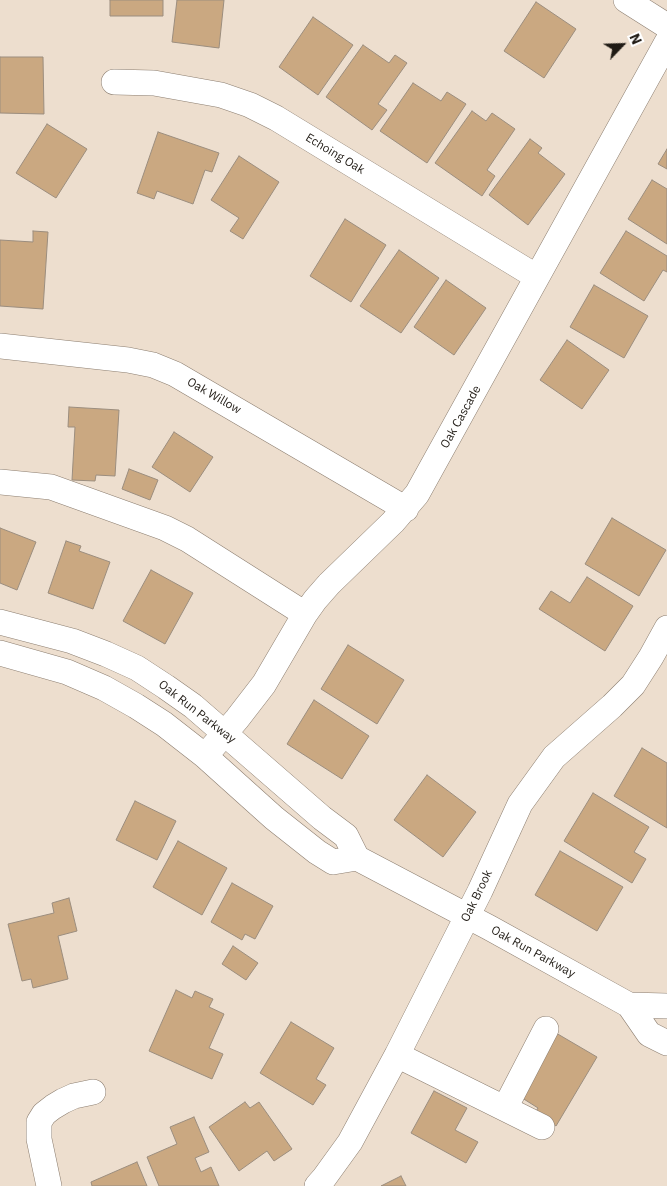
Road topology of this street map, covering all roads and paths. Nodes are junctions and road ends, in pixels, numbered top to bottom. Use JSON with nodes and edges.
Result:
{"nodes":[{"id":1,"x":626,"y":0,"type":"edge"},
{"id":2,"x":667,"y":26,"type":"edge"},
{"id":3,"x":667,"y":42,"type":"edge"},
{"id":4,"x":114,"y":82,"type":"dead end"},
{"id":5,"x":537,"y":277,"type":"junction"},
{"id":6,"x":0,"y":346,"type":"edge"},
{"id":7,"x":0,"y":482,"type":"edge"},
{"id":8,"x":406,"y":509,"type":"junction"},
{"id":9,"x":305,"y":614,"type":"junction"},
{"id":10,"x":0,"y":622,"type":"edge"},
{"id":11,"x":667,"y":628,"type":"edge"},
{"id":12,"x":0,"y":653,"type":"edge"},
{"id":13,"x":225,"y":733,"type":"junction"},
{"id":14,"x":205,"y":756,"type":"junction"},
{"id":15,"x":357,"y":858,"type":"junction"},
{"id":16,"x":467,"y":916,"type":"junction"},
{"id":17,"x":629,"y":1006,"type":"junction"},
{"id":18,"x":667,"y":1006,"type":"edge"},
{"id":19,"x":546,"y":1029,"type":"dead end"},
{"id":20,"x":667,"y":1044,"type":"edge"},
{"id":21,"x":398,"y":1055,"type":"junction"},
{"id":22,"x":93,"y":1092,"type":"dead end"},
{"id":23,"x":504,"y":1108,"type":"junction"},
{"id":24,"x":542,"y":1127,"type":"dead end"},
{"id":25,"x":49,"y":1186,"type":"edge"},
{"id":26,"x":317,"y":1186,"type":"edge"}],
"edges":[{"from":1,"to":2,"type":"street"},
{"from":3,"to":5,"type":"street","name":"Oak Cascade"},
{"from":4,"to":5,"type":"street","name":"Echoing Oak"},
{"from":5,"to":8,"type":"street","name":"Oak Cascade"},
{"from":6,"to":8,"type":"street","name":"Oak Willow"},
{"from":7,"to":9,"type":"street"},
{"from":8,"to":9,"type":"street","name":"Oak Cascade"},
{"from":9,"to":13,"type":"street","name":"Oak Cascade"},
{"from":10,"to":13,"type":"street","name":"Oak Run Parkway"},
{"from":11,"to":16,"type":"street","name":"Oak Brook"},
{"from":12,"to":14,"type":"street"},
{"from":13,"to":14,"type":"street","name":"Oak Cascade"},
{"from":13,"to":15,"type":"street","name":"Oak Run Parkway"},
{"from":14,"to":15,"type":"street"},
{"from":15,"to":16,"type":"street","name":"Oak Run Parkway"},
{"from":16,"to":17,"type":"street","name":"Oak Run Parkway"},
{"from":16,"to":21,"type":"street","name":"Oak Brook"},
{"from":17,"to":18,"type":"street","name":"Oak Run Parkway"},
{"from":17,"to":20,"type":"street","name":"Oak Run Parkway"},
{"from":19,"to":23,"type":"street"},
{"from":21,"to":23,"type":"street"},
{"from":21,"to":26,"type":"street","name":"Oak Brook"},
{"from":22,"to":25,"type":"street"},
{"from":23,"to":24,"type":"street"}]}
